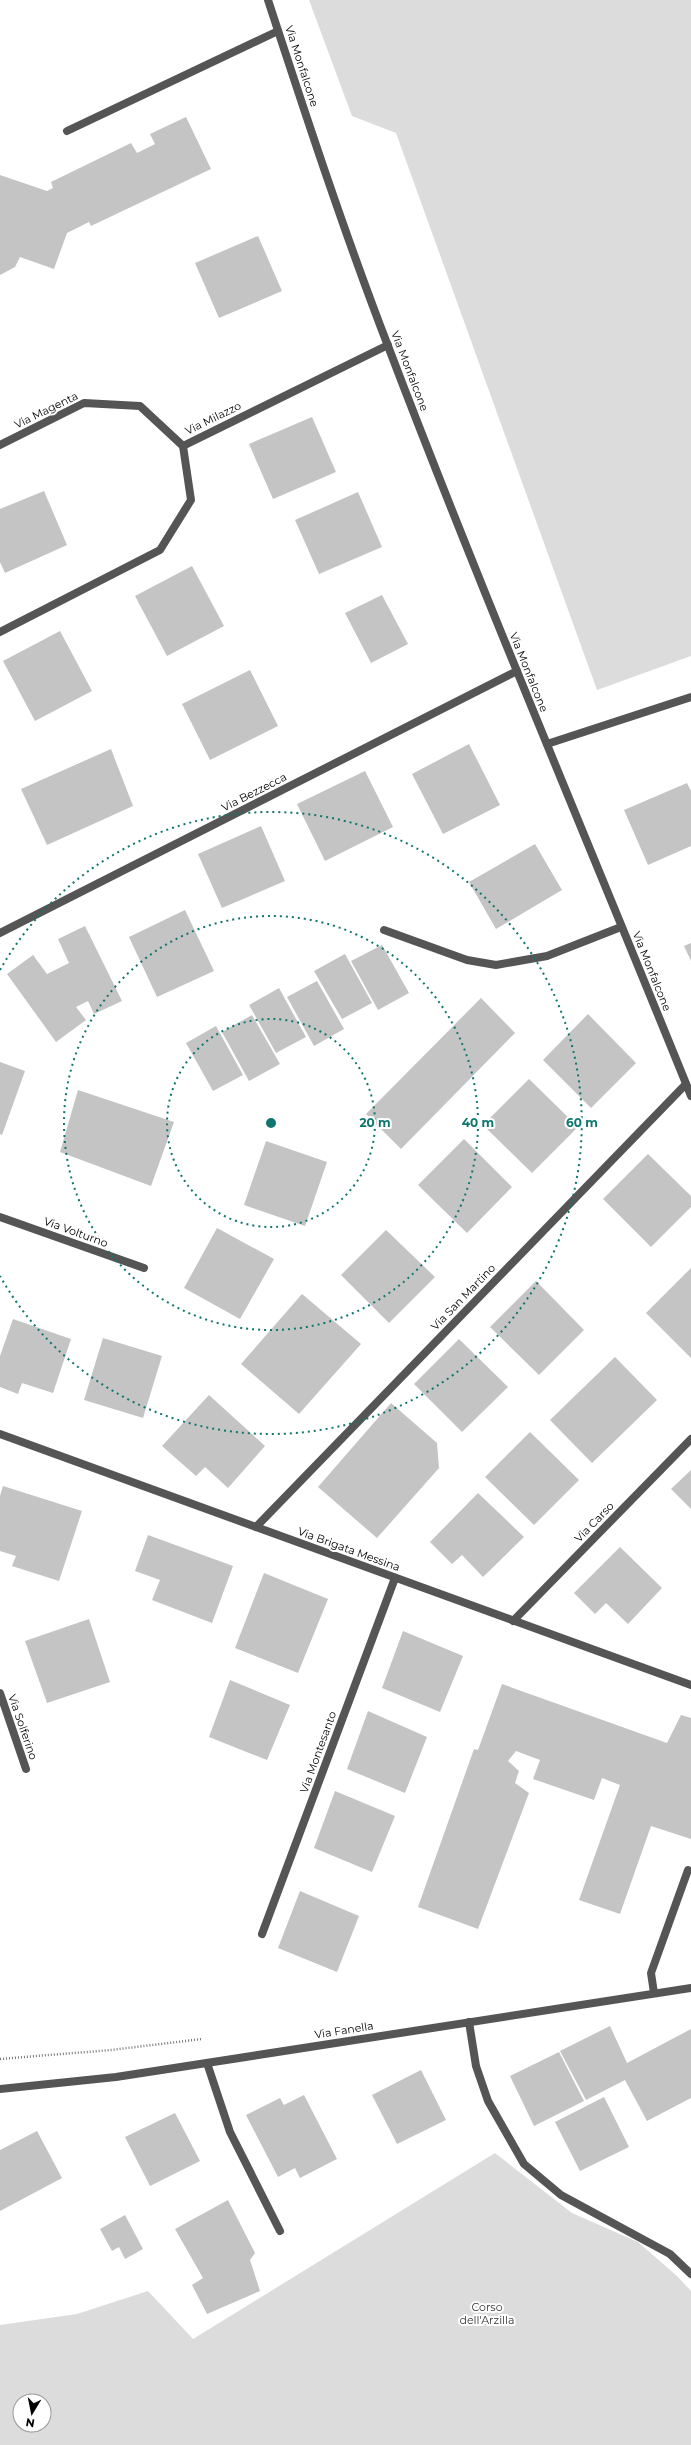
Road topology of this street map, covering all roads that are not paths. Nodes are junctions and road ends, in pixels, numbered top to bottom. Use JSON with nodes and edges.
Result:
{"nodes":[{"id":1,"x":268,"y":0,"type":"edge"},
{"id":2,"x":278,"y":31,"type":"junction"},
{"id":3,"x":67,"y":131,"type":"dead end"},
{"id":4,"x":388,"y":345,"type":"junction"},
{"id":5,"x":0,"y":445,"type":"edge"},
{"id":6,"x":183,"y":446,"type":"junction"},
{"id":7,"x":0,"y":632,"type":"edge"},
{"id":8,"x":517,"y":671,"type":"junction"},
{"id":9,"x":691,"y":697,"type":"edge"},
{"id":10,"x":547,"y":744,"type":"junction"},
{"id":11,"x":621,"y":927,"type":"junction"},
{"id":12,"x":384,"y":930,"type":"dead end"},
{"id":13,"x":0,"y":933,"type":"edge"},
{"id":14,"x":686,"y":1084,"type":"junction"},
{"id":15,"x":691,"y":1096,"type":"edge"},
{"id":16,"x":0,"y":1217,"type":"edge"},
{"id":17,"x":144,"y":1268,"type":"dead end"},
{"id":18,"x":0,"y":1434,"type":"edge"},
{"id":19,"x":691,"y":1439,"type":"edge"},
{"id":20,"x":256,"y":1527,"type":"junction"},
{"id":21,"x":395,"y":1578,"type":"junction"},
{"id":22,"x":513,"y":1621,"type":"junction"},
{"id":23,"x":691,"y":1685,"type":"edge"},
{"id":24,"x":0,"y":1694,"type":"edge"},
{"id":25,"x":26,"y":1769,"type":"dead end"},
{"id":26,"x":688,"y":1870,"type":"dead end"},
{"id":27,"x":262,"y":1934,"type":"dead end"},
{"id":28,"x":691,"y":1988,"type":"edge"},
{"id":29,"x":654,"y":1993,"type":"junction"},
{"id":30,"x":469,"y":2022,"type":"junction"},
{"id":31,"x":207,"y":2063,"type":"junction"},
{"id":32,"x":0,"y":2089,"type":"edge"},
{"id":33,"x":280,"y":2231,"type":"dead end"},
{"id":34,"x":691,"y":2274,"type":"edge"}],
"edges":[{"from":1,"to":2,"type":"street","name":"Via Monfalcone"},
{"from":2,"to":3,"type":"street"},
{"from":2,"to":4,"type":"street","name":"Via Monfalcone"},
{"from":4,"to":6,"type":"street","name":"Via Milazzo"},
{"from":4,"to":8,"type":"street","name":"Via Monfalcone"},
{"from":5,"to":6,"type":"street","name":"Via Magenta"},
{"from":6,"to":7,"type":"street","name":"Via Milazzo"},
{"from":8,"to":10,"type":"street","name":"Via Monfalcone"},
{"from":8,"to":13,"type":"street","name":"Via Bezzecca"},
{"from":9,"to":10,"type":"street"},
{"from":10,"to":11,"type":"street","name":"Via Monfalcone"},
{"from":11,"to":12,"type":"street"},
{"from":11,"to":14,"type":"street","name":"Via Monfalcone"},
{"from":14,"to":15,"type":"street","name":"Via Monfalcone"},
{"from":14,"to":20,"type":"street","name":"Via San Martino"},
{"from":16,"to":17,"type":"street","name":"Via Volturno"},
{"from":18,"to":20,"type":"street","name":"Via Brigata Messina"},
{"from":19,"to":22,"type":"street","name":"Via Carso"},
{"from":20,"to":21,"type":"street","name":"Via Brigata Messina"},
{"from":21,"to":22,"type":"street","name":"Via Brigata Messina"},
{"from":21,"to":27,"type":"street","name":"Via Montesanto"},
{"from":22,"to":23,"type":"street","name":"Via Brigata Messina"},
{"from":24,"to":25,"type":"street","name":"Via Solferino"},
{"from":26,"to":29,"type":"street"},
{"from":28,"to":29,"type":"street","name":"Via Fanella"},
{"from":29,"to":30,"type":"street","name":"Via Fanella"},
{"from":30,"to":31,"type":"street","name":"Via Fanella"},
{"from":30,"to":34,"type":"street"},
{"from":31,"to":32,"type":"street","name":"Via Fanella"},
{"from":31,"to":33,"type":"street"}]}
